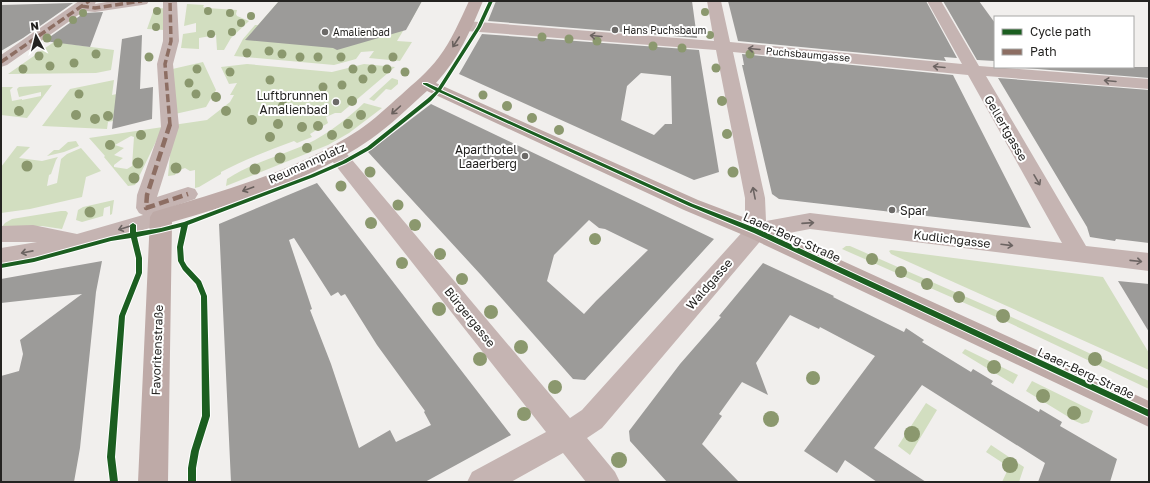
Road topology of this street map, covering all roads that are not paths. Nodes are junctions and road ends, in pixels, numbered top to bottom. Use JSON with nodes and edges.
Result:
{"nodes":[{"id":1,"x":142,"y":1,"type":"edge"},
{"id":2,"x":170,"y":1,"type":"edge"},
{"id":3,"x":476,"y":1,"type":"edge"},
{"id":4,"x":714,"y":1,"type":"edge"},
{"id":5,"x":934,"y":1,"type":"edge"},
{"id":6,"x":85,"y":4,"type":"edge"},
{"id":7,"x":466,"y":26,"type":"junction"},
{"id":8,"x":722,"y":46,"type":"junction"},
{"id":9,"x":1,"y":62,"type":"edge"},
{"id":10,"x":972,"y":70,"type":"junction"},
{"id":11,"x":425,"y":84,"type":"junction"},
{"id":12,"x":1149,"y":84,"type":"edge"},
{"id":13,"x":335,"y":152,"type":"junction"},
{"id":14,"x":188,"y":194,"type":"dead end"},
{"id":15,"x":162,"y":217,"type":"junction"},
{"id":16,"x":756,"y":232,"type":"junction"},
{"id":17,"x":1,"y":234,"type":"edge"},
{"id":18,"x":79,"y":242,"type":"junction"},
{"id":19,"x":1079,"y":254,"type":"junction"},
{"id":20,"x":1,"y":257,"type":"edge"},
{"id":21,"x":1149,"y":262,"type":"edge"},
{"id":22,"x":1149,"y":414,"type":"edge"},
{"id":23,"x":566,"y":436,"type":"junction"},
{"id":24,"x":153,"y":482,"type":"edge"},
{"id":25,"x":482,"y":482,"type":"edge"},
{"id":26,"x":605,"y":482,"type":"edge"}],
"edges":[{"from":1,"to":6,"type":"street"},
{"from":2,"to":14,"type":"street"},
{"from":3,"to":7,"type":"main road","name":"Reumannplatz"},
{"from":4,"to":8,"type":"street"},
{"from":5,"to":10,"type":"street","name":"Gellertgasse"},
{"from":6,"to":9,"type":"street"},
{"from":8,"to":7,"type":"street","name":"Puchsbaumgasse","one_way":true},
{"from":7,"to":11,"type":"main road","name":"Reumannplatz","one_way":true},
{"from":10,"to":8,"type":"street","name":"Puchsbaumgasse","one_way":true},
{"from":16,"to":8,"type":"street","one_way":true},
{"from":12,"to":10,"type":"street","name":"Puchsbaumgasse","one_way":true},
{"from":10,"to":19,"type":"street","name":"Gellertgasse","one_way":true},
{"from":11,"to":13,"type":"main road","name":"Reumannplatz","one_way":true},
{"from":11,"to":16,"type":"main road","name":"Laaer-Berg-Straße"},
{"from":13,"to":15,"type":"main road","name":"Reumannplatz","one_way":true},
{"from":13,"to":23,"type":"street","name":"Bürgergasse"},
{"from":15,"to":18,"type":"street","name":"Reumannplatz","one_way":true},
{"from":15,"to":24,"type":"main road","name":"Favoritenstraße"},
{"from":16,"to":19,"type":"street","name":"Kudlichgasse","one_way":true},
{"from":16,"to":22,"type":"main road","name":"Laaer-Berg-Straße"},
{"from":16,"to":23,"type":"street","name":"Waldgasse"},
{"from":17,"to":18,"type":"street","name":"Reumannplatz"},
{"from":18,"to":20,"type":"street","name":"Reumannplatz","one_way":true},
{"from":19,"to":21,"type":"street","name":"Kudlichgasse","one_way":true},
{"from":23,"to":25,"type":"street","name":"Waldgasse"},
{"from":23,"to":26,"type":"street","name":"Bürgergasse"}]}
